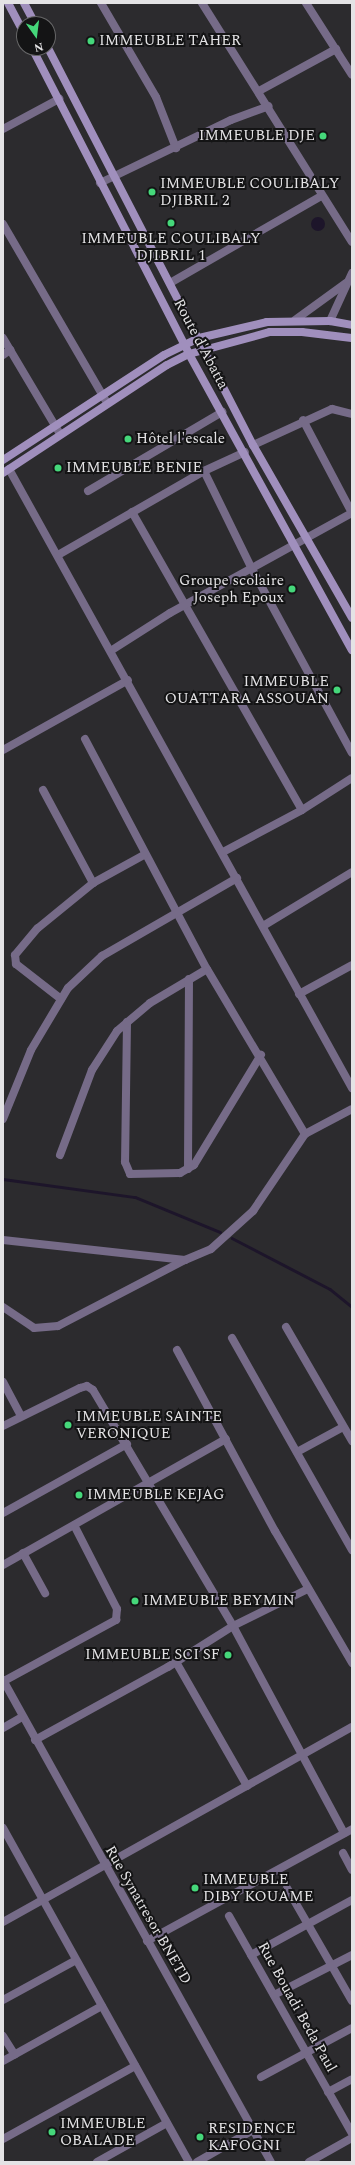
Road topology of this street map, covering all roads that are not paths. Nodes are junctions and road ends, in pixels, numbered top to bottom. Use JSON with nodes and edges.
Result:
{"nodes":[{"id":1,"x":8,"y":3,"type":"edge"},
{"id":2,"x":24,"y":3,"type":"edge"},
{"id":3,"x":101,"y":3,"type":"edge"},
{"id":4,"x":202,"y":3,"type":"edge"},
{"id":5,"x":306,"y":3,"type":"edge"},
{"id":6,"x":3,"y":5,"type":"edge"},
{"id":7,"x":31,"y":16,"type":"edge"},
{"id":8,"x":16,"y":18,"type":"edge"},
{"id":9,"x":336,"y":50,"type":"junction"},
{"id":10,"x":36,"y":56,"type":"edge"},
{"id":11,"x":52,"y":56,"type":"edge"},
{"id":12,"x":352,"y":75,"type":"edge"},
{"id":13,"x":259,"y":91,"type":"junction"},
{"id":14,"x":58,"y":99,"type":"junction"},
{"id":15,"x":269,"y":106,"type":"junction"},
{"id":16,"x":3,"y":129,"type":"edge"},
{"id":17,"x":176,"y":148,"type":"junction"},
{"id":18,"x":115,"y":176,"type":"junction"},
{"id":19,"x":100,"y":183,"type":"junction"},
{"id":20,"x":321,"y":196,"type":"junction"},
{"id":21,"x":3,"y":224,"type":"edge"},
{"id":22,"x":352,"y":242,"type":"edge"},
{"id":23,"x":352,"y":273,"type":"edge"},
{"id":24,"x":170,"y":283,"type":"junction"},
{"id":25,"x":346,"y":283,"type":"junction"},
{"id":26,"x":295,"y":320,"type":"junction"},
{"id":27,"x":330,"y":321,"type":"junction"},
{"id":28,"x":352,"y":325,"type":"edge"},
{"id":29,"x":3,"y":338,"type":"edge"},
{"id":30,"x":199,"y":338,"type":"junction"},
{"id":31,"x":352,"y":338,"type":"edge"},
{"id":32,"x":184,"y":344,"type":"junction"},
{"id":33,"x":204,"y":348,"type":"junction"},
{"id":34,"x":7,"y":353,"type":"edge"},
{"id":35,"x":189,"y":354,"type":"junction"},
{"id":36,"x":101,"y":395,"type":"junction"},
{"id":37,"x":107,"y":403,"type":"junction"},
{"id":38,"x":222,"y":412,"type":"junction"},
{"id":39,"x":352,"y":414,"type":"edge"},
{"id":40,"x":303,"y":420,"type":"junction"},
{"id":41,"x":55,"y":426,"type":"junction"},
{"id":42,"x":60,"y":434,"type":"junction"},
{"id":43,"x":253,"y":445,"type":"junction"},
{"id":44,"x":245,"y":452,"type":"junction"},
{"id":45,"x":3,"y":460,"type":"edge"},
{"id":46,"x":6,"y":471,"type":"edge"},
{"id":47,"x":204,"y":471,"type":"junction"},
{"id":48,"x":88,"y":491,"type":"dead end"},
{"id":49,"x":132,"y":512,"type":"junction"},
{"id":50,"x":306,"y":538,"type":"junction"},
{"id":51,"x":295,"y":544,"type":"junction"},
{"id":52,"x":58,"y":555,"type":"junction"},
{"id":53,"x":252,"y":570,"type":"junction"},
{"id":54,"x":186,"y":604,"type":"junction"},
{"id":55,"x":352,"y":618,"type":"edge"},
{"id":56,"x":112,"y":650,"type":"junction"},
{"id":57,"x":352,"y":650,"type":"edge"},
{"id":58,"x":128,"y":680,"type":"junction"},
{"id":59,"x":84,"y":739,"type":"dead end"},
{"id":60,"x":3,"y":750,"type":"edge"},
{"id":61,"x":352,"y":753,"type":"edge"},
{"id":62,"x":352,"y":778,"type":"edge"},
{"id":63,"x":43,"y":790,"type":"dead end"},
{"id":64,"x":302,"y":810,"type":"junction"},
{"id":65,"x":223,"y":852,"type":"junction"},
{"id":66,"x":144,"y":855,"type":"junction"},
{"id":67,"x":352,"y":872,"type":"edge"},
{"id":68,"x":237,"y":878,"type":"junction"},
{"id":69,"x":93,"y":883,"type":"junction"},
{"id":70,"x":177,"y":912,"type":"junction"},
{"id":71,"x":263,"y":926,"type":"junction"},
{"id":72,"x":352,"y":965,"type":"edge"},
{"id":73,"x":207,"y":969,"type":"junction"},
{"id":74,"x":189,"y":979,"type":"junction"},
{"id":75,"x":299,"y":994,"type":"junction"},
{"id":76,"x":61,"y":998,"type":"junction"},
{"id":77,"x":127,"y":1022,"type":"junction"},
{"id":78,"x":261,"y":1055,"type":"junction"},
{"id":79,"x":352,"y":1088,"type":"edge"},
{"id":80,"x":352,"y":1109,"type":"edge"},
{"id":81,"x":3,"y":1119,"type":"edge"},
{"id":82,"x":305,"y":1134,"type":"junction"},
{"id":83,"x":60,"y":1155,"type":"dead end"},
{"id":84,"x":188,"y":1169,"type":"junction"},
{"id":85,"x":3,"y":1240,"type":"edge"},
{"id":86,"x":186,"y":1260,"type":"junction"},
{"id":87,"x":3,"y":1307,"type":"edge"},
{"id":88,"x":286,"y":1327,"type":"dead end"},
{"id":89,"x":232,"y":1338,"type":"dead end"},
{"id":90,"x":177,"y":1350,"type":"dead end"},
{"id":91,"x":3,"y":1382,"type":"edge"},
{"id":92,"x":21,"y":1416,"type":"junction"},
{"id":93,"x":3,"y":1426,"type":"edge"},
{"id":94,"x":348,"y":1430,"type":"edge"},
{"id":95,"x":226,"y":1439,"type":"junction"},
{"id":96,"x":352,"y":1441,"type":"edge"},
{"id":97,"x":127,"y":1444,"type":"junction"},
{"id":98,"x":297,"y":1452,"type":"junction"},
{"id":99,"x":151,"y":1482,"type":"junction"},
{"id":100,"x":3,"y":1513,"type":"edge"},
{"id":101,"x":74,"y":1524,"type":"junction"},
{"id":102,"x":352,"y":1550,"type":"edge"},
{"id":103,"x":23,"y":1554,"type":"junction"},
{"id":104,"x":3,"y":1564,"type":"edge"},
{"id":105,"x":308,"y":1589,"type":"junction"},
{"id":106,"x":45,"y":1593,"type":"dead end"},
{"id":107,"x":233,"y":1626,"type":"junction"},
{"id":108,"x":176,"y":1662,"type":"junction"},
{"id":109,"x":352,"y":1663,"type":"edge"},
{"id":110,"x":3,"y":1681,"type":"edge"},
{"id":111,"x":22,"y":1716,"type":"junction"},
{"id":112,"x":352,"y":1727,"type":"edge"},
{"id":113,"x":3,"y":1728,"type":"edge"},
{"id":114,"x":35,"y":1740,"type":"junction"},
{"id":115,"x":302,"y":1754,"type":"junction"},
{"id":116,"x":247,"y":1786,"type":"junction"},
{"id":117,"x":3,"y":1828,"type":"edge"},
{"id":118,"x":352,"y":1829,"type":"edge"},
{"id":119,"x":344,"y":1833,"type":"junction"},
{"id":120,"x":343,"y":1853,"type":"dead end"},
{"id":121,"x":104,"y":1867,"type":"junction"},
{"id":122,"x":352,"y":1870,"type":"edge"},
{"id":123,"x":287,"y":1888,"type":"dead end"},
{"id":124,"x":43,"y":1900,"type":"junction"},
{"id":125,"x":352,"y":1900,"type":"edge"},
{"id":126,"x":229,"y":1916,"type":"dead end"},
{"id":127,"x":3,"y":1922,"type":"edge"},
{"id":128,"x":308,"y":1924,"type":"junction"},
{"id":129,"x":147,"y":1941,"type":"junction"},
{"id":130,"x":251,"y":1955,"type":"junction"},
{"id":131,"x":352,"y":1955,"type":"edge"},
{"id":132,"x":76,"y":1960,"type":"junction"},
{"id":133,"x":332,"y":1965,"type":"junction"},
{"id":134,"x":274,"y":1995,"type":"junction"},
{"id":135,"x":3,"y":2000,"type":"edge"},
{"id":136,"x":352,"y":2001,"type":"edge"},
{"id":137,"x":102,"y":2006,"type":"junction"},
{"id":138,"x":352,"y":2028,"type":"edge"},
{"id":139,"x":3,"y":2036,"type":"edge"},
{"id":140,"x":306,"y":2053,"type":"junction"},
{"id":141,"x":15,"y":2055,"type":"junction"},
{"id":142,"x":3,"y":2061,"type":"edge"},
{"id":143,"x":135,"y":2066,"type":"junction"},
{"id":144,"x":261,"y":2077,"type":"dead end"},
{"id":145,"x":352,"y":2079,"type":"edge"},
{"id":146,"x":328,"y":2092,"type":"junction"},
{"id":147,"x":167,"y":2123,"type":"junction"},
{"id":148,"x":253,"y":2130,"type":"junction"},
{"id":149,"x":352,"y":2133,"type":"edge"},
{"id":150,"x":352,"y":2138,"type":"edge"},
{"id":151,"x":3,"y":2139,"type":"edge"},
{"id":152,"x":97,"y":2162,"type":"edge"},
{"id":153,"x":189,"y":2162,"type":"edge"},
{"id":154,"x":197,"y":2162,"type":"edge"},
{"id":155,"x":271,"y":2162,"type":"edge"},
{"id":156,"x":309,"y":2162,"type":"edge"}],
"edges":[{"from":1,"to":6,"type":"street"},
{"from":1,"to":8,"type":"street"},
{"from":2,"to":7,"type":"street"},
{"from":3,"to":17,"type":"street"},
{"from":4,"to":13,"type":"street"},
{"from":5,"to":9,"type":"street"},
{"from":9,"to":12,"type":"street"},
{"from":9,"to":13,"type":"street"},
{"from":10,"to":14,"type":"street","name":"Route d'Abatta"},
{"from":11,"to":18,"type":"street","name":"Route d'Abatta"},
{"from":13,"to":15,"type":"street"},
{"from":14,"to":16,"type":"street"},
{"from":14,"to":19,"type":"street","name":"Route d'Abatta"},
{"from":15,"to":17,"type":"street"},
{"from":15,"to":20,"type":"street"},
{"from":17,"to":18,"type":"street"},
{"from":18,"to":19,"type":"street"},
{"from":18,"to":24,"type":"street","name":"Route d'Abatta"},
{"from":19,"to":32,"type":"street","name":"Route d'Abatta"},
{"from":20,"to":22,"type":"street"},
{"from":20,"to":24,"type":"street"},
{"from":21,"to":36,"type":"street"},
{"from":23,"to":25,"type":"street"},
{"from":24,"to":30,"type":"street","name":"Route d'Abatta"},
{"from":25,"to":26,"type":"street"},
{"from":25,"to":27,"type":"street"},
{"from":26,"to":27,"type":"street"},
{"from":26,"to":30,"type":"street"},
{"from":27,"to":28,"type":"street"},
{"from":29,"to":34,"type":"street"},
{"from":30,"to":32,"type":"street"},
{"from":30,"to":33,"type":"street","name":"Route d'Abatta"},
{"from":31,"to":33,"type":"street"},
{"from":32,"to":35,"type":"street","name":"Route d'Abatta"},
{"from":32,"to":36,"type":"street"},
{"from":33,"to":35,"type":"street"},
{"from":33,"to":43,"type":"street","name":"Route d'Abatta"},
{"from":34,"to":41,"type":"street"},
{"from":35,"to":37,"type":"street"},
{"from":35,"to":38,"type":"street","name":"Route d'Abatta"},
{"from":36,"to":37,"type":"street"},
{"from":36,"to":41,"type":"street"},
{"from":37,"to":42,"type":"street"},
{"from":38,"to":44,"type":"street","name":"Route d'Abatta"},
{"from":38,"to":48,"type":"street"},
{"from":39,"to":40,"type":"street"},
{"from":40,"to":43,"type":"street"},
{"from":40,"to":50,"type":"street"},
{"from":41,"to":42,"type":"street"},
{"from":41,"to":45,"type":"street"},
{"from":42,"to":46,"type":"street"},
{"from":43,"to":50,"type":"street","name":"Route d'Abatta"},
{"from":44,"to":47,"type":"street"},
{"from":44,"to":51,"type":"street","name":"Route d'Abatta"},
{"from":46,"to":52,"type":"street"},
{"from":47,"to":49,"type":"street"},
{"from":47,"to":53,"type":"street"},
{"from":49,"to":52,"type":"street"},
{"from":49,"to":54,"type":"street"},
{"from":50,"to":51,"type":"street"},
{"from":50,"to":55,"type":"street","name":"Route d'Abatta"},
{"from":51,"to":53,"type":"street"},
{"from":51,"to":57,"type":"street","name":"Route d'Abatta"},
{"from":52,"to":56,"type":"street"},
{"from":53,"to":54,"type":"street"},
{"from":53,"to":61,"type":"street"},
{"from":54,"to":56,"type":"street"},
{"from":54,"to":64,"type":"street"},
{"from":56,"to":58,"type":"street"},
{"from":58,"to":60,"type":"street"},
{"from":58,"to":65,"type":"street"},
{"from":59,"to":66,"type":"street"},
{"from":62,"to":64,"type":"street"},
{"from":63,"to":69,"type":"street"},
{"from":64,"to":65,"type":"street"},
{"from":65,"to":68,"type":"street"},
{"from":66,"to":69,"type":"street"},
{"from":66,"to":70,"type":"street"},
{"from":67,"to":71,"type":"street"},
{"from":68,"to":70,"type":"street"},
{"from":68,"to":71,"type":"street"},
{"from":69,"to":76,"type":"street"},
{"from":70,"to":73,"type":"street"},
{"from":70,"to":76,"type":"street"},
{"from":71,"to":75,"type":"street"},
{"from":72,"to":75,"type":"street"},
{"from":73,"to":74,"type":"street"},
{"from":73,"to":78,"type":"street"},
{"from":74,"to":77,"type":"street"},
{"from":74,"to":84,"type":"street"},
{"from":75,"to":79,"type":"street"},
{"from":76,"to":81,"type":"street"},
{"from":77,"to":83,"type":"street"},
{"from":77,"to":84,"type":"street"},
{"from":78,"to":82,"type":"street"},
{"from":78,"to":84,"type":"street"},
{"from":80,"to":82,"type":"street"},
{"from":82,"to":86,"type":"street"},
{"from":85,"to":86,"type":"street"},
{"from":86,"to":87,"type":"street"},
{"from":88,"to":94,"type":"street"},
{"from":89,"to":98,"type":"street"},
{"from":90,"to":95,"type":"street"},
{"from":91,"to":92,"type":"street"},
{"from":92,"to":93,"type":"street"},
{"from":92,"to":97,"type":"street"},
{"from":94,"to":96,"type":"street"},
{"from":94,"to":98,"type":"street"},
{"from":95,"to":99,"type":"street"},
{"from":95,"to":105,"type":"street"},
{"from":97,"to":99,"type":"street"},
{"from":97,"to":100,"type":"street"},
{"from":98,"to":102,"type":"street"},
{"from":99,"to":101,"type":"street"},
{"from":99,"to":107,"type":"street"},
{"from":101,"to":103,"type":"street"},
{"from":101,"to":110,"type":"street"},
{"from":103,"to":104,"type":"street"},
{"from":103,"to":106,"type":"street"},
{"from":105,"to":107,"type":"street"},
{"from":105,"to":109,"type":"street"},
{"from":107,"to":108,"type":"street"},
{"from":107,"to":115,"type":"street"},
{"from":108,"to":114,"type":"street"},
{"from":108,"to":116,"type":"street"},
{"from":110,"to":111,"type":"street","name":"Rue Synatresor BNETD"},
{"from":111,"to":113,"type":"street"},
{"from":111,"to":114,"type":"street","name":"Rue Synatresor BNETD"},
{"from":112,"to":115,"type":"street"},
{"from":114,"to":121,"type":"street","name":"Rue Synatresor BNETD"},
{"from":115,"to":116,"type":"street"},
{"from":115,"to":119,"type":"street"},
{"from":116,"to":121,"type":"street"},
{"from":117,"to":124,"type":"street"},
{"from":118,"to":119,"type":"street"},
{"from":119,"to":129,"type":"street"},
{"from":120,"to":122,"type":"street"},
{"from":121,"to":124,"type":"street"},
{"from":121,"to":129,"type":"street","name":"Rue Synatresor BNETD"},
{"from":123,"to":128,"type":"street"},
{"from":124,"to":127,"type":"street"},
{"from":124,"to":132,"type":"street"},
{"from":125,"to":128,"type":"street"},
{"from":126,"to":130,"type":"street","name":"Rue Bouadi Beda Paul"},
{"from":128,"to":130,"type":"street"},
{"from":128,"to":133,"type":"street"},
{"from":129,"to":148,"type":"street","name":"Rue Synatresor BNETD"},
{"from":130,"to":134,"type":"street","name":"Rue Bouadi Beda Paul"},
{"from":131,"to":133,"type":"street"},
{"from":132,"to":135,"type":"street"},
{"from":132,"to":137,"type":"street"},
{"from":133,"to":134,"type":"street"},
{"from":133,"to":136,"type":"street"},
{"from":134,"to":140,"type":"street","name":"Rue Bouadi Beda Paul"},
{"from":137,"to":141,"type":"street"},
{"from":137,"to":143,"type":"street"},
{"from":138,"to":140,"type":"street"},
{"from":139,"to":141,"type":"street"},
{"from":140,"to":144,"type":"street"},
{"from":140,"to":146,"type":"street","name":"Rue Bouadi Beda Paul"},
{"from":141,"to":142,"type":"street"},
{"from":143,"to":147,"type":"street"},
{"from":143,"to":151,"type":"street"},
{"from":145,"to":146,"type":"street"},
{"from":146,"to":149,"type":"street","name":"Rue Bouadi Beda Paul"},
{"from":147,"to":152,"type":"street"},
{"from":147,"to":153,"type":"street"},
{"from":148,"to":154,"type":"street"},
{"from":148,"to":155,"type":"street","name":"Rue Synatresor BNETD"},
{"from":150,"to":156,"type":"street"}]}
